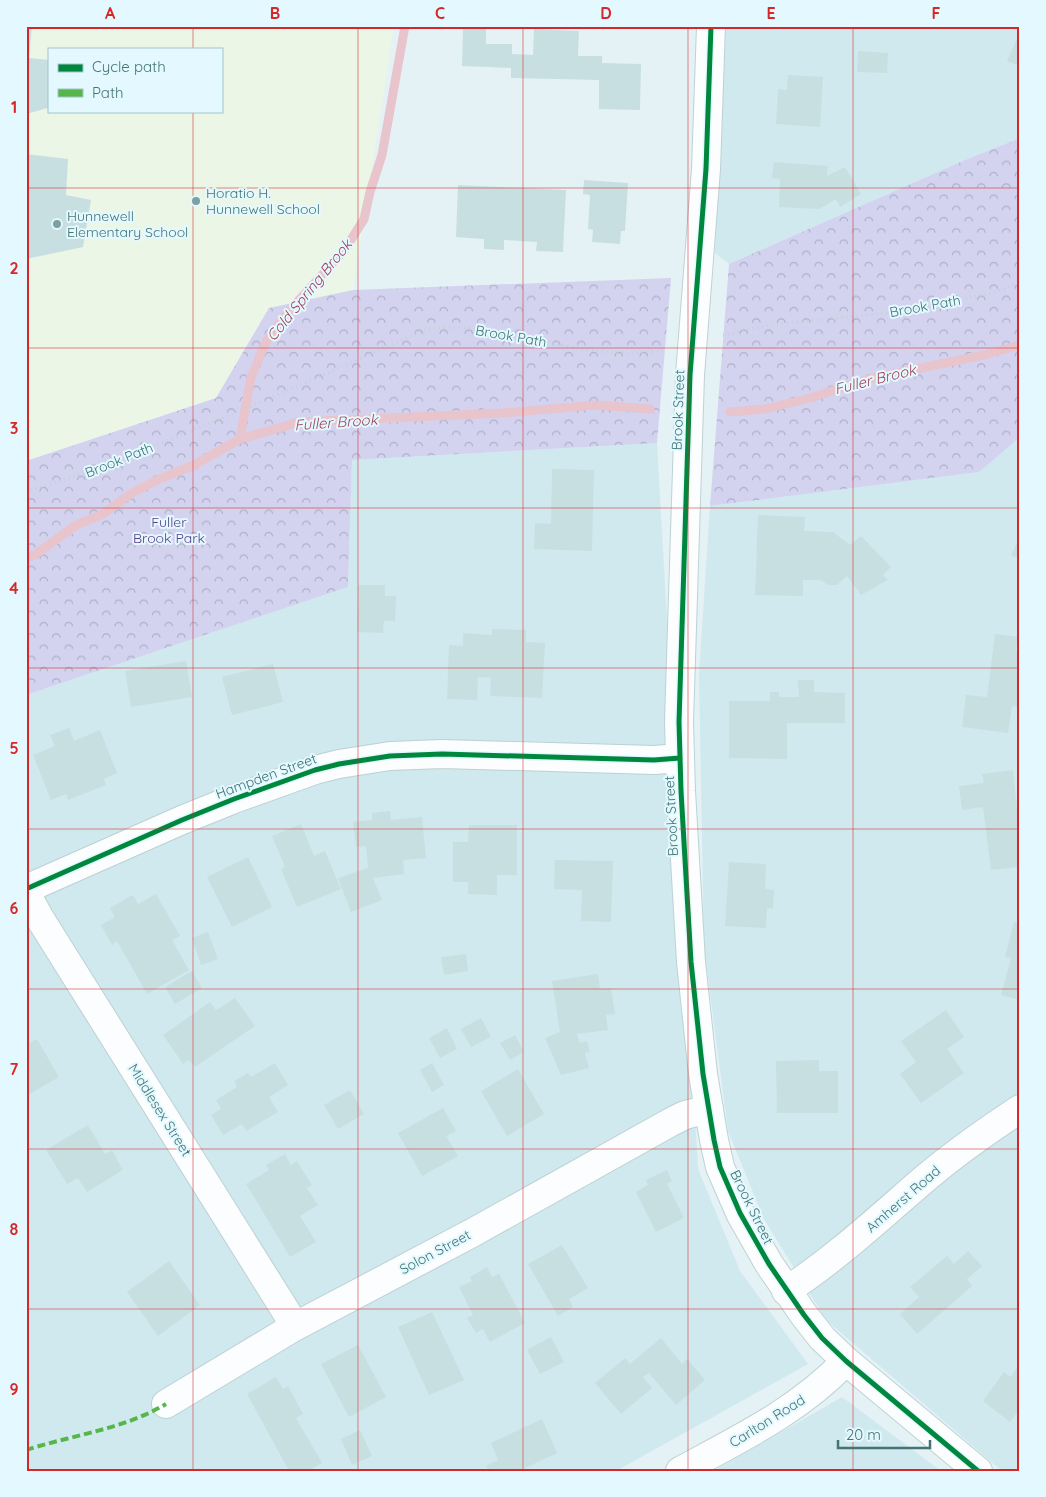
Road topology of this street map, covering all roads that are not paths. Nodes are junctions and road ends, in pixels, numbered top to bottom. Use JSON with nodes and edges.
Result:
{"nodes":[{"id":1,"x":710,"y":26,"type":"edge"},
{"id":2,"x":680,"y":758,"type":"junction"},
{"id":3,"x":26,"y":889,"type":"edge"},
{"id":4,"x":26,"y":893,"type":"edge"},
{"id":5,"x":1020,"y":1108,"type":"edge"},
{"id":6,"x":709,"y":1109,"type":"junction"},
{"id":7,"x":786,"y":1291,"type":"junction"},
{"id":8,"x":294,"y":1327,"type":"junction"},
{"id":9,"x":846,"y":1361,"type":"junction"},
{"id":10,"x":166,"y":1404,"type":"dead end"},
{"id":11,"x":680,"y":1471,"type":"edge"},
{"id":12,"x":978,"y":1471,"type":"edge"}],
"edges":[{"from":1,"to":2,"type":"street","name":"Brook Street"},
{"from":2,"to":3,"type":"street","name":"Hampden Street"},
{"from":2,"to":6,"type":"street","name":"Brook Street"},
{"from":4,"to":8,"type":"street","name":"Middlesex Street"},
{"from":5,"to":7,"type":"street","name":"Amherst Road"},
{"from":6,"to":7,"type":"street","name":"Brook Street"},
{"from":6,"to":8,"type":"street","name":"Solon Street"},
{"from":7,"to":9,"type":"street","name":"Brook Street"},
{"from":8,"to":10,"type":"street","name":"Solon Street"},
{"from":9,"to":11,"type":"street","name":"Carlton Road"},
{"from":9,"to":12,"type":"street","name":"Brook Street"}]}
